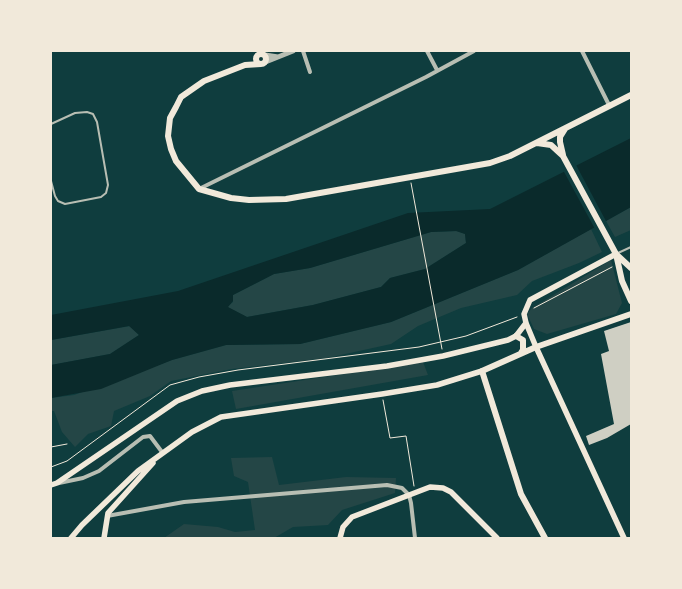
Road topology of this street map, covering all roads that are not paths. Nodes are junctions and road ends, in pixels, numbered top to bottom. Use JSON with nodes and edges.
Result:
{"nodes":[{"id":1,"x":293,"y":51,"type":"edge"},
{"id":2,"x":303,"y":51,"type":"edge"},
{"id":3,"x":427,"y":51,"type":"edge"},
{"id":4,"x":474,"y":51,"type":"edge"},
{"id":5,"x":582,"y":51,"type":"edge"},
{"id":6,"x":261,"y":54,"type":"edge"},
{"id":7,"x":278,"y":57,"type":"junction"},
{"id":8,"x":262,"y":64,"type":"junction"},
{"id":9,"x":245,"y":65,"type":"junction"},
{"id":10,"x":437,"y":70,"type":"junction"},
{"id":11,"x":310,"y":72,"type":"dead end"},
{"id":12,"x":631,"y":95,"type":"edge"},
{"id":13,"x":609,"y":105,"type":"junction"},
{"id":14,"x":51,"y":124,"type":"edge"},
{"id":15,"x":568,"y":127,"type":"junction"},
{"id":16,"x":534,"y":144,"type":"junction"},
{"id":17,"x":564,"y":159,"type":"junction"},
{"id":18,"x":51,"y":181,"type":"edge"},
{"id":19,"x":199,"y":188,"type":"junction"},
{"id":20,"x":631,"y":247,"type":"edge"},
{"id":21,"x":614,"y":256,"type":"junction"},
{"id":22,"x":631,"y":268,"type":"edge"},
{"id":23,"x":631,"y":301,"type":"edge"},
{"id":24,"x":631,"y":314,"type":"edge"},
{"id":25,"x":526,"y":323,"type":"junction"},
{"id":26,"x":516,"y":336,"type":"junction"},
{"id":27,"x":536,"y":346,"type":"junction"},
{"id":28,"x":521,"y":352,"type":"junction"},
{"id":29,"x":482,"y":371,"type":"junction"},
{"id":30,"x":162,"y":452,"type":"junction"},
{"id":31,"x":54,"y":484,"type":"edge"},
{"id":32,"x":409,"y":495,"type":"junction"},
{"id":33,"x":106,"y":516,"type":"junction"},
{"id":34,"x":71,"y":538,"type":"edge"},
{"id":35,"x":104,"y":538,"type":"edge"},
{"id":36,"x":340,"y":538,"type":"edge"},
{"id":37,"x":414,"y":538,"type":"edge"},
{"id":38,"x":497,"y":538,"type":"edge"},
{"id":39,"x":546,"y":538,"type":"edge"},
{"id":40,"x":624,"y":538,"type":"edge"}],
"edges":[{"from":1,"to":7,"type":"street"},
{"from":2,"to":11,"type":"street"},
{"from":3,"to":10,"type":"street"},
{"from":4,"to":10,"type":"street"},
{"from":5,"to":13,"type":"street"},
{"from":6,"to":7,"type":"street"},
{"from":6,"to":8,"type":"main road"},
{"from":6,"to":9,"type":"main road"},
{"from":7,"to":8,"type":"street"},
{"from":8,"to":9,"type":"main road"},
{"from":9,"to":19,"type":"main road"},
{"from":10,"to":19,"type":"street"},
{"from":12,"to":13,"type":"main road"},
{"from":13,"to":15,"type":"main road"},
{"from":14,"to":18,"type":"lane"},
{"from":15,"to":16,"type":"main road"},
{"from":15,"to":17,"type":"main road"},
{"from":16,"to":17,"type":"main road"},
{"from":16,"to":19,"type":"main road"},
{"from":17,"to":21,"type":"main road"},
{"from":20,"to":21,"type":"lane"},
{"from":21,"to":22,"type":"main road"},
{"from":21,"to":23,"type":"main road"},
{"from":21,"to":25,"type":"main road"},
{"from":24,"to":27,"type":"main road"},
{"from":25,"to":26,"type":"main road"},
{"from":25,"to":27,"type":"main road"},
{"from":26,"to":28,"type":"main road"},
{"from":26,"to":31,"type":"main road"},
{"from":27,"to":28,"type":"main road"},
{"from":27,"to":40,"type":"main road"},
{"from":28,"to":29,"type":"main road"},
{"from":29,"to":30,"type":"main road"},
{"from":29,"to":39,"type":"main road"},
{"from":30,"to":31,"type":"street"},
{"from":30,"to":33,"type":"main road"},
{"from":30,"to":34,"type":"main road"},
{"from":32,"to":33,"type":"street"},
{"from":32,"to":36,"type":"main road"},
{"from":32,"to":37,"type":"street"},
{"from":32,"to":38,"type":"main road"},
{"from":33,"to":35,"type":"main road"}]}
